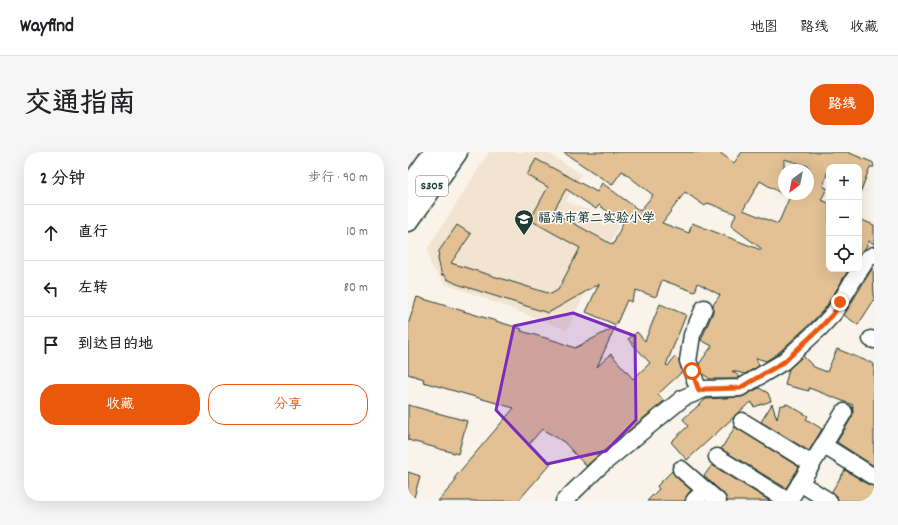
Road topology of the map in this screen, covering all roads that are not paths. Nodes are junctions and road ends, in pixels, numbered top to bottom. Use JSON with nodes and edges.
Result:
{"nodes":[{"id":1,"x":435,"y":152,"type":"edge"},
{"id":2,"x":456,"y":152,"type":"edge"},
{"id":3,"x":408,"y":191,"type":"edge"},
{"id":4,"x":408,"y":220,"type":"edge"},
{"id":5,"x":874,"y":255,"type":"edge"},
{"id":6,"x":704,"y":308,"type":"dead end"},
{"id":7,"x":699,"y":391,"type":"junction"},
{"id":8,"x":844,"y":412,"type":"dead end"},
{"id":9,"x":742,"y":421,"type":"dead end"},
{"id":10,"x":824,"y":445,"type":"junction"},
{"id":11,"x":717,"y":457,"type":"dead end"},
{"id":12,"x":812,"y":464,"type":"junction"},
{"id":13,"x":681,"y":469,"type":"dead end"},
{"id":14,"x":874,"y":477,"type":"edge"},
{"id":15,"x":800,"y":483,"type":"junction"},
{"id":16,"x":700,"y":495,"type":"edge"},
{"id":17,"x":564,"y":501,"type":"edge"},
{"id":18,"x":718,"y":501,"type":"edge"},
{"id":19,"x":788,"y":501,"type":"edge"},
{"id":20,"x":830,"y":501,"type":"edge"}],
"edges":[{"from":1,"to":3,"type":"main road","number":"S305"},
{"from":2,"to":4,"type":"main road","number":"S305"},
{"from":5,"to":7,"type":"street"},
{"from":6,"to":7,"type":"street"},
{"from":7,"to":17,"type":"street"},
{"from":8,"to":10,"type":"street"},
{"from":9,"to":12,"type":"street"},
{"from":10,"to":12,"type":"street"},
{"from":10,"to":14,"type":"street"},
{"from":11,"to":19,"type":"street"},
{"from":12,"to":15,"type":"street"},
{"from":13,"to":16,"type":"street"},
{"from":15,"to":19,"type":"street"},
{"from":15,"to":20,"type":"street"},
{"from":16,"to":18,"type":"street"}]}
